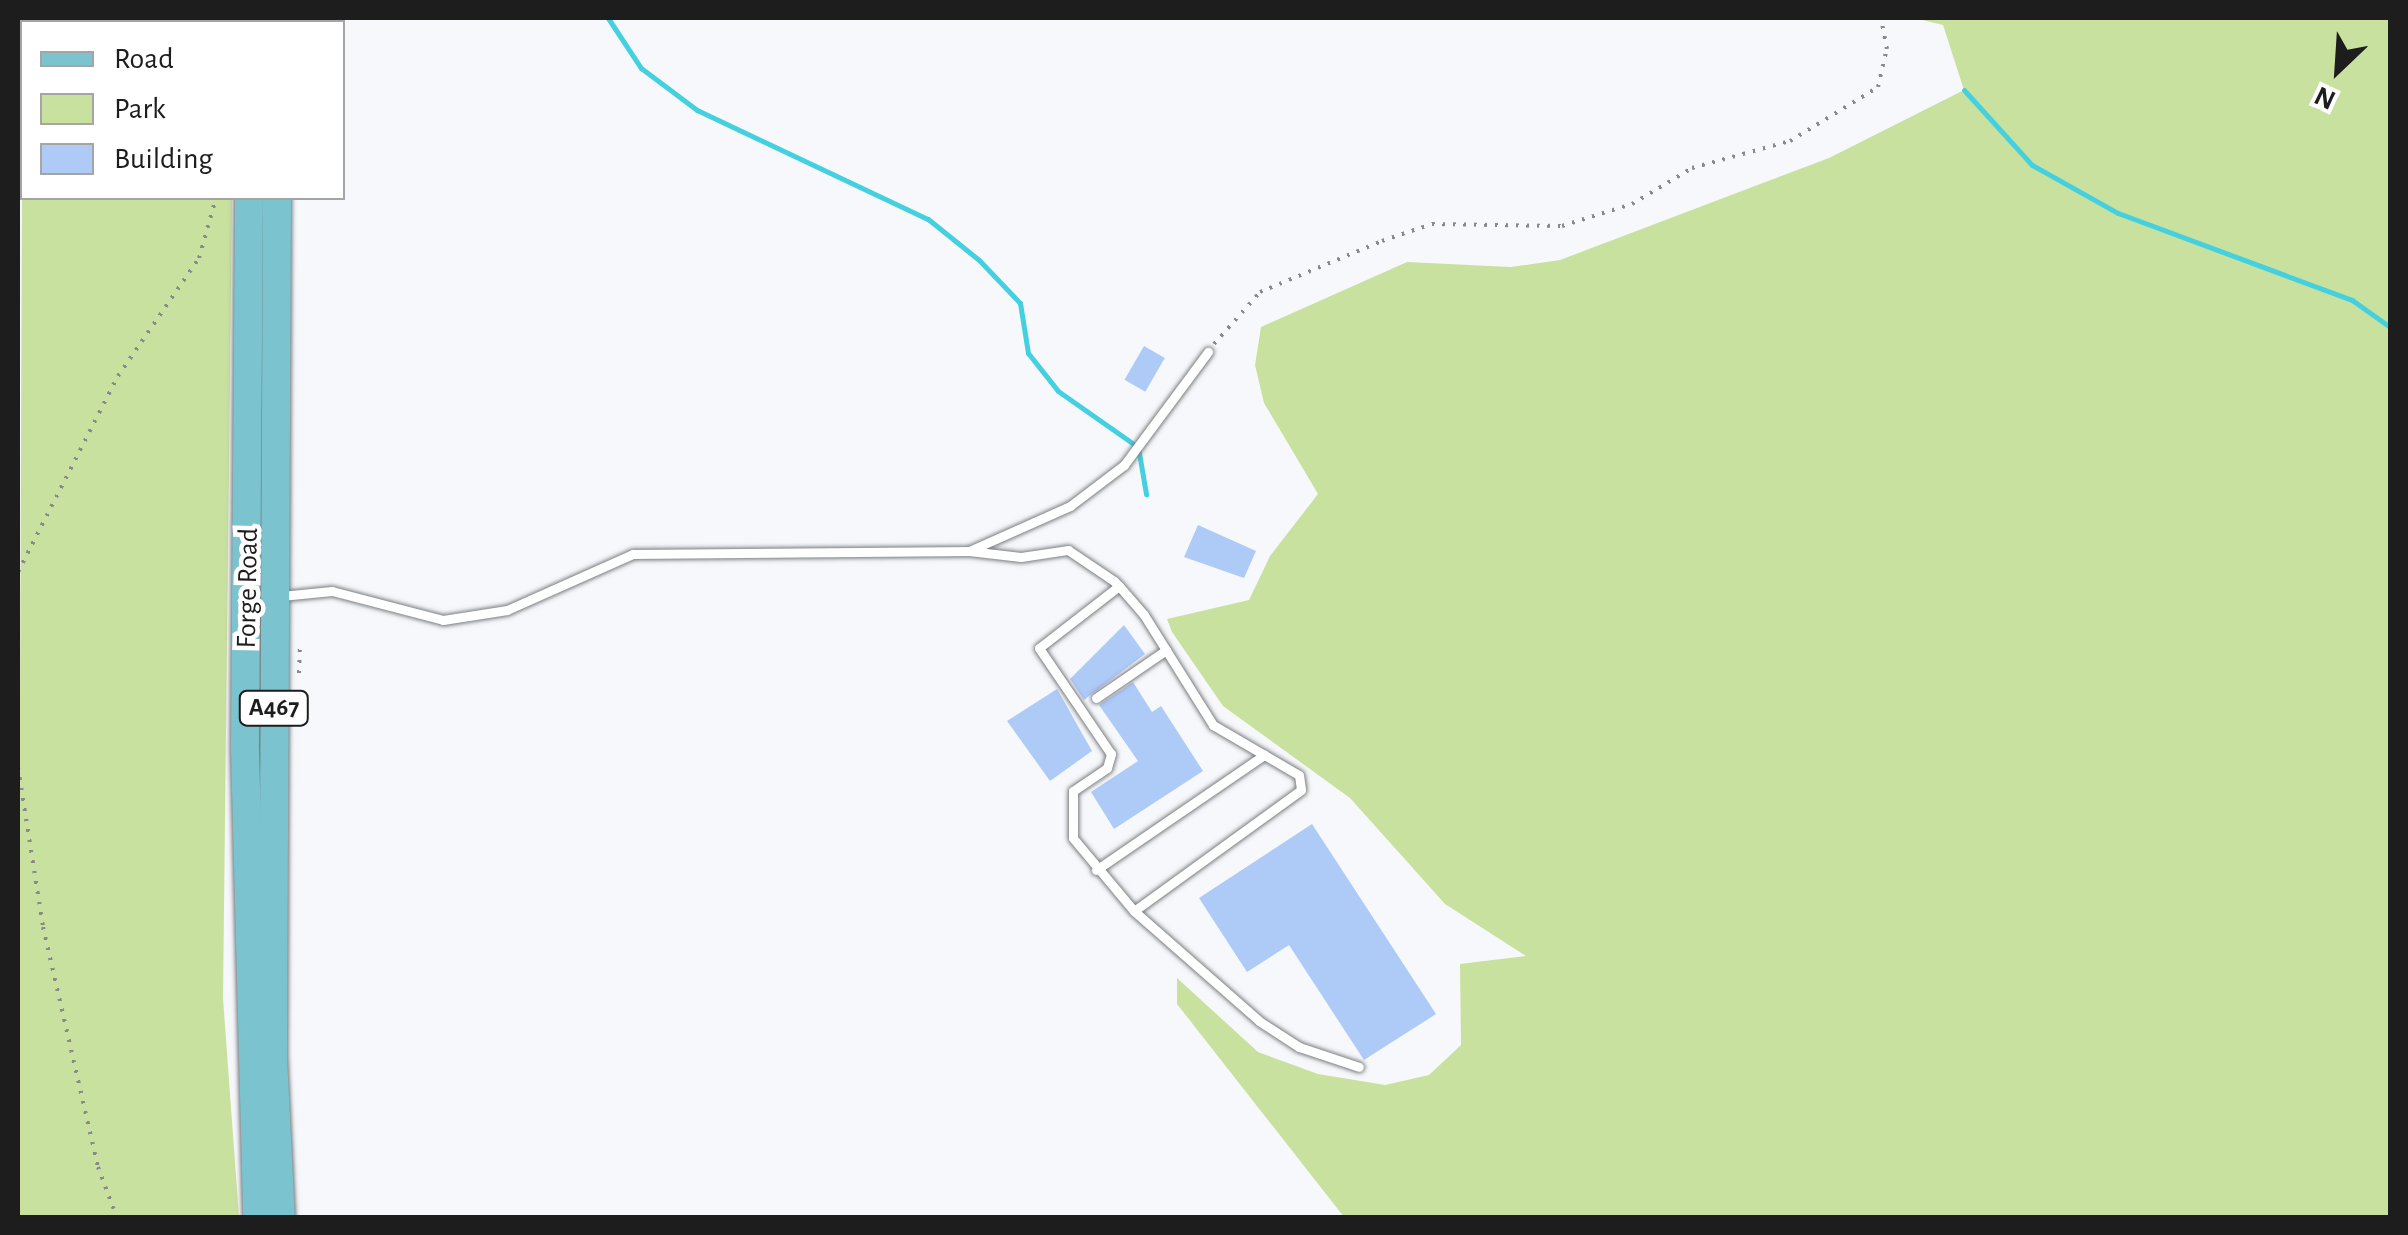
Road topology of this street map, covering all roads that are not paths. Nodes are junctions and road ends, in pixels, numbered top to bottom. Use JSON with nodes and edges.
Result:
{"nodes":[{"id":1,"x":249,"y":200,"type":"edge"},
{"id":2,"x":277,"y":200,"type":"edge"},
{"id":3,"x":1208,"y":352,"type":"road end"},
{"id":4,"x":969,"y":551,"type":"junction"},
{"id":5,"x":1118,"y":586,"type":"junction"},
{"id":6,"x":274,"y":598,"type":"junction"},
{"id":7,"x":1166,"y":650,"type":"junction"},
{"id":8,"x":1096,"y":698,"type":"dead end"},
{"id":9,"x":1264,"y":755,"type":"junction"},
{"id":10,"x":1096,"y":870,"type":"junction"},
{"id":11,"x":1134,"y":911,"type":"junction"},
{"id":12,"x":1359,"y":1067,"type":"dead end"},
{"id":13,"x":257,"y":1218,"type":"edge"},
{"id":14,"x":281,"y":1218,"type":"edge"}],
"edges":[{"from":1,"to":13,"type":"main road","name":"Forge Road","number":"A467"},
{"from":2,"to":6,"type":"main road","name":"Forge Road","number":"A467"},
{"from":3,"to":4,"type":"lane"},
{"from":4,"to":5,"type":"lane"},
{"from":4,"to":6,"type":"lane"},
{"from":5,"to":7,"type":"lane"},
{"from":5,"to":10,"type":"lane"},
{"from":6,"to":14,"type":"main road","name":"Forge Road","number":"A467"},
{"from":7,"to":8,"type":"lane"},
{"from":7,"to":9,"type":"lane"},
{"from":9,"to":10,"type":"lane"},
{"from":9,"to":11,"type":"lane"},
{"from":10,"to":11,"type":"lane"},
{"from":11,"to":12,"type":"lane"}]}
